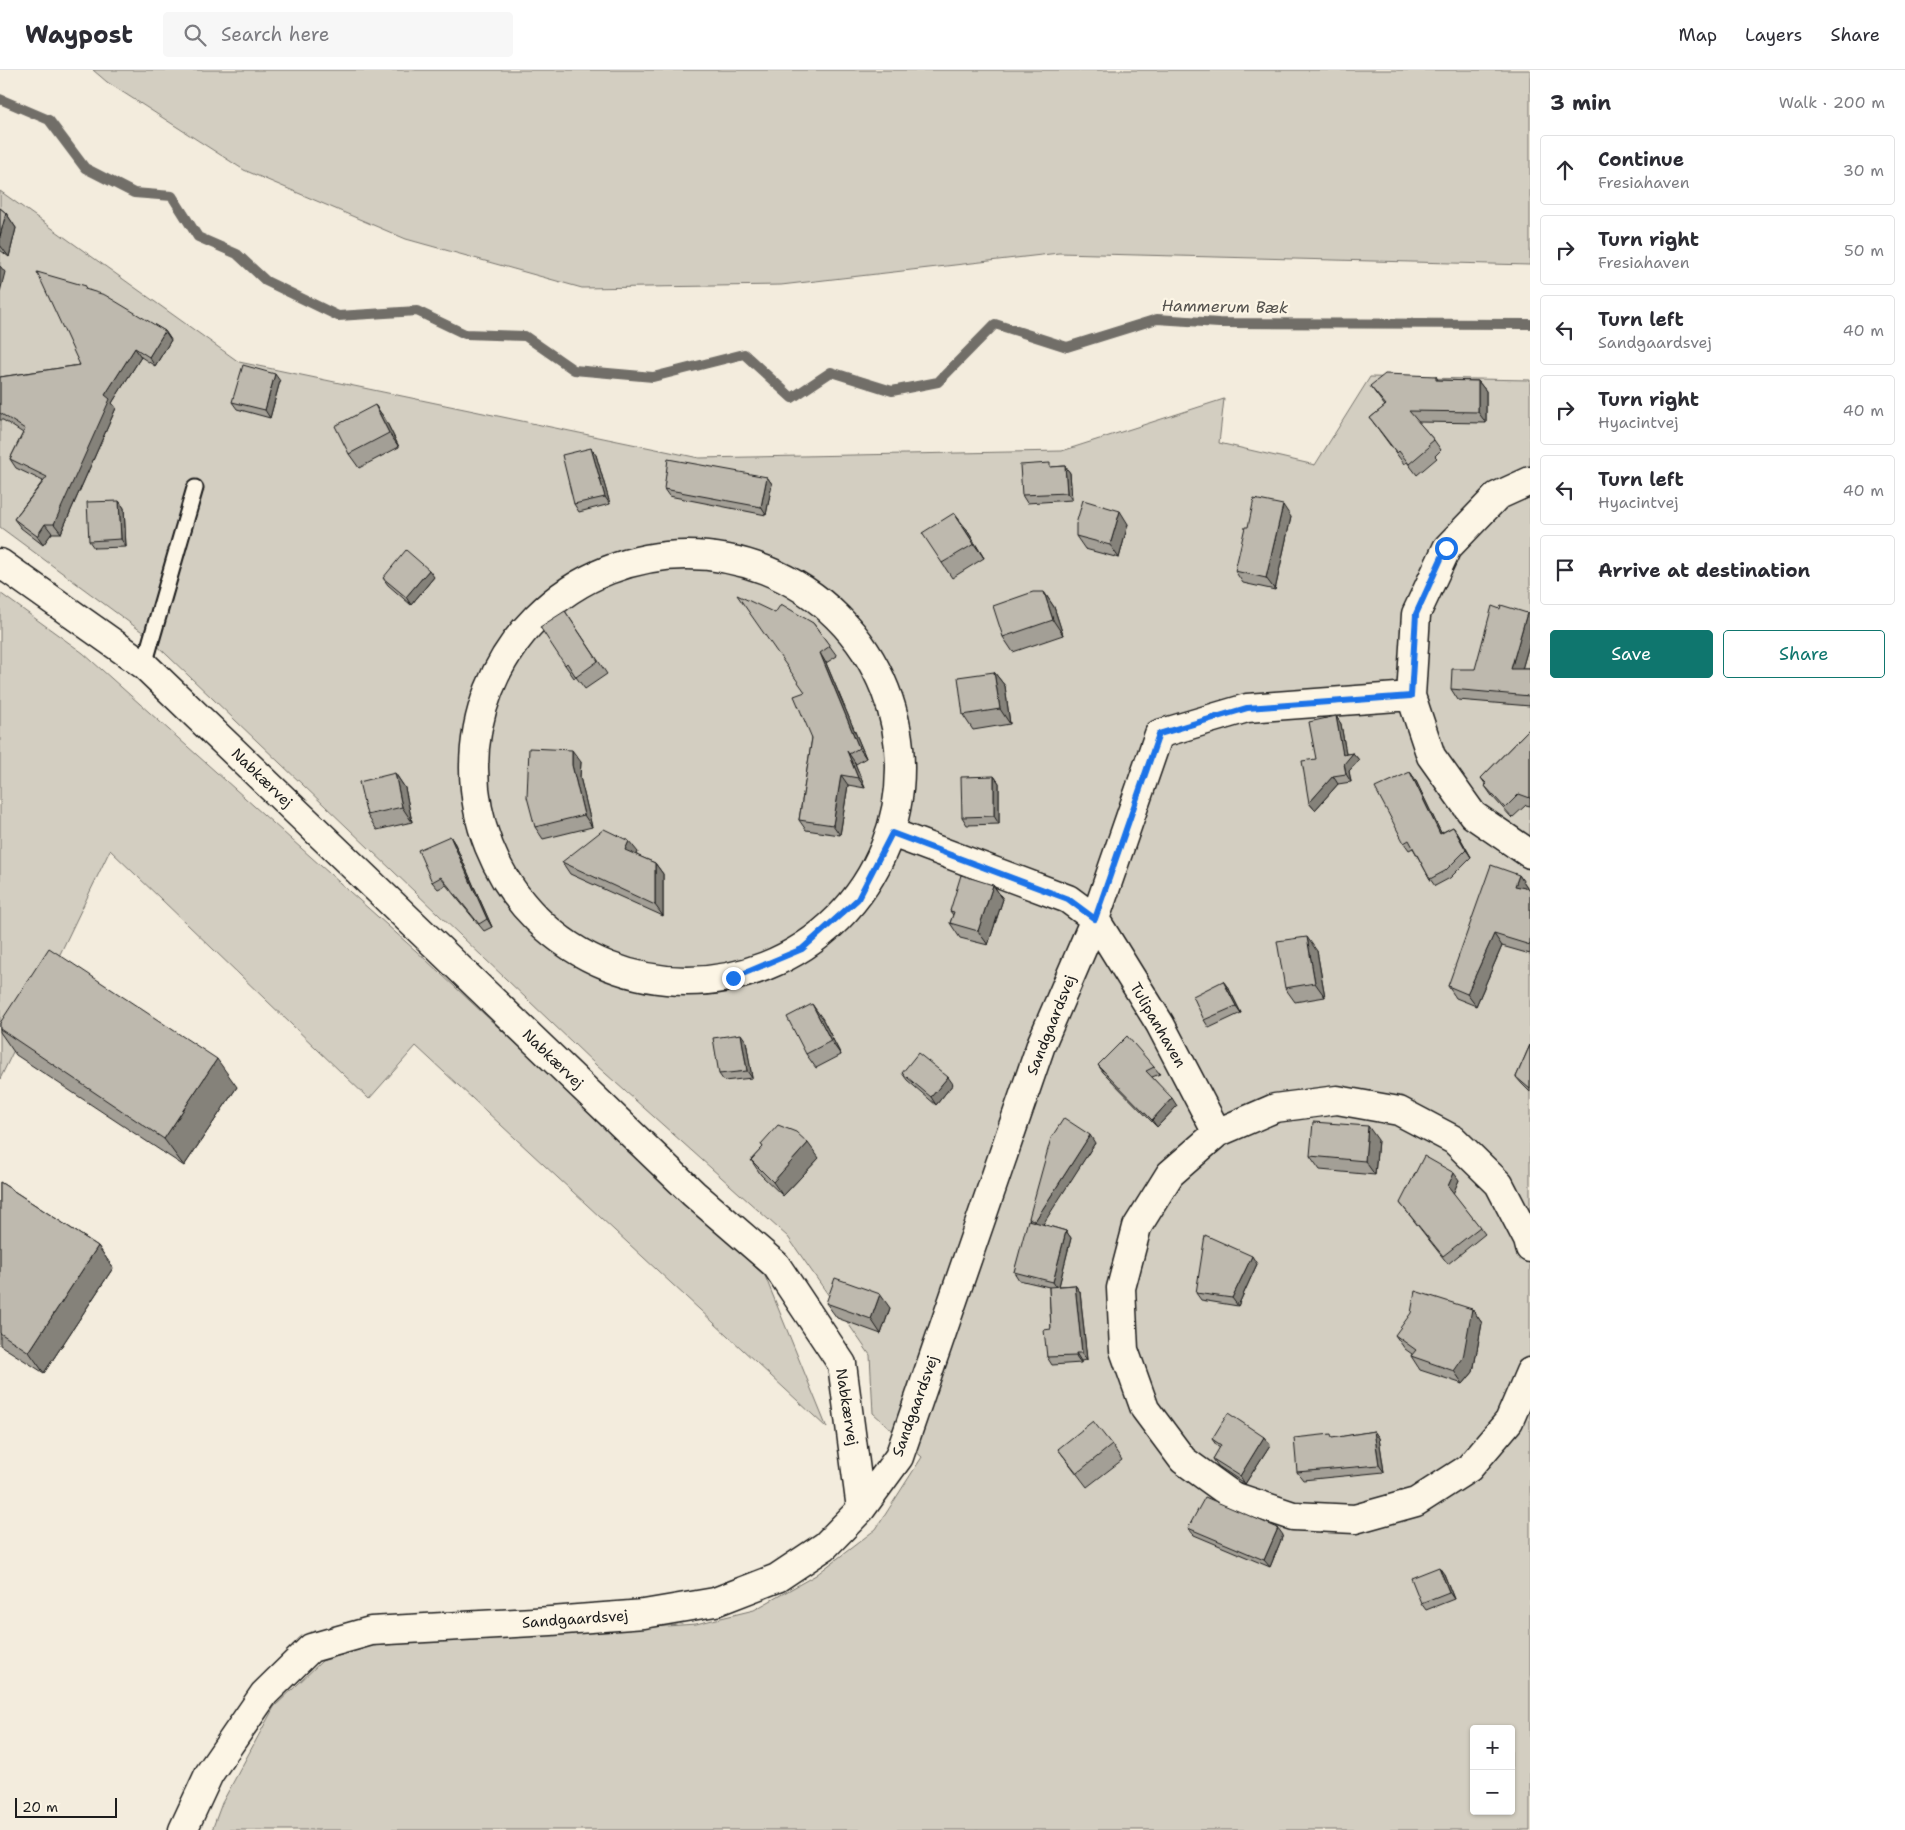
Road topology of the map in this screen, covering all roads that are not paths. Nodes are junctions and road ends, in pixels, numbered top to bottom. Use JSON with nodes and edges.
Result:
{"nodes":[{"id":1,"x":1530,"y":481,"type":"edge"},
{"id":2,"x":195,"y":488,"type":"dead end"},
{"id":3,"x":0,"y":563,"type":"edge"},
{"id":4,"x":144,"y":665,"type":"junction"},
{"id":5,"x":1411,"y":696,"type":"junction"},
{"id":6,"x":892,"y":833,"type":"junction"},
{"id":7,"x":1530,"y":854,"type":"edge"},
{"id":8,"x":1095,"y":919,"type":"junction"},
{"id":9,"x":1217,"y":1133,"type":"junction"},
{"id":10,"x":1530,"y":1248,"type":"edge"},
{"id":11,"x":1530,"y":1372,"type":"edge"},
{"id":12,"x":861,"y":1509,"type":"junction"},
{"id":13,"x":183,"y":1830,"type":"edge"}],
"edges":[{"from":1,"to":5,"type":"street"},
{"from":2,"to":4,"type":"lane"},
{"from":3,"to":4,"type":"street","name":"Nabkærvej"},
{"from":4,"to":12,"type":"street","name":"Nabkærvej"},
{"from":5,"to":7,"type":"street"},
{"from":5,"to":8,"type":"street","name":"Sandgaardsvej"},
{"from":6,"to":6,"type":"street"},
{"from":6,"to":8,"type":"street"},
{"from":8,"to":9,"type":"street","name":"Tulipanhaven"},
{"from":8,"to":12,"type":"street","name":"Sandgaardsvej"},
{"from":9,"to":10,"type":"street"},
{"from":9,"to":11,"type":"street"},
{"from":12,"to":13,"type":"street","name":"Sandgaardsvej"}]}
